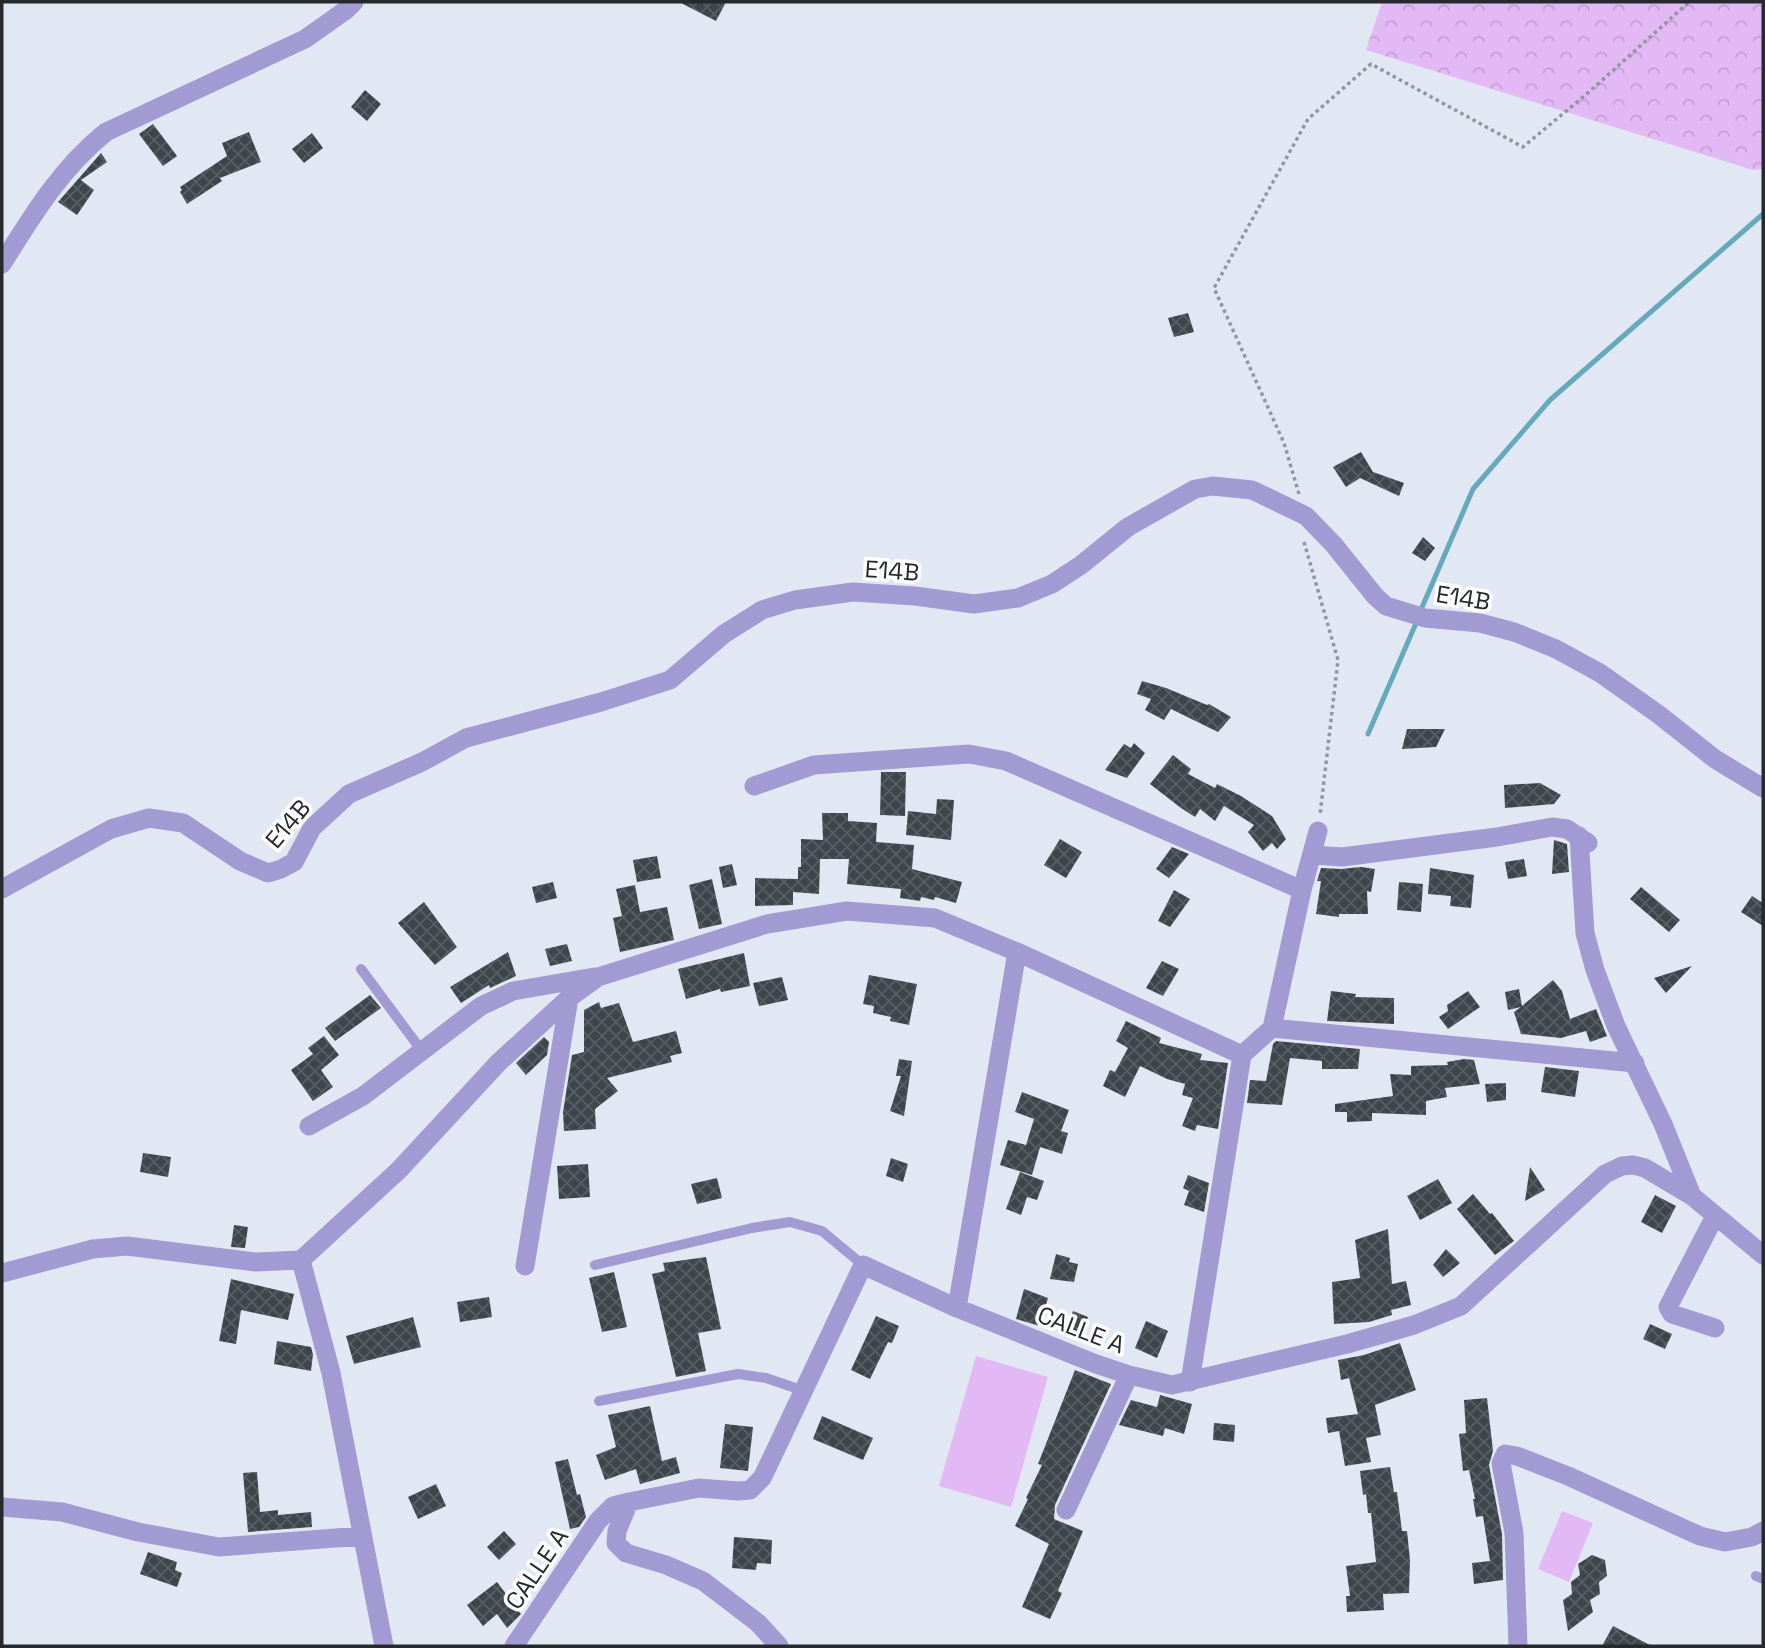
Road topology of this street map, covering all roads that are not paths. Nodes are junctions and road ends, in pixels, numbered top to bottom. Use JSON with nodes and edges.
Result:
{"nodes":[{"id":1,"x":354,"y":2,"type":"edge"},
{"id":2,"x":2,"y":264,"type":"edge"},
{"id":3,"x":754,"y":786,"type":"dead end"},
{"id":4,"x":1763,"y":788,"type":"edge"},
{"id":5,"x":1318,"y":831,"type":"road end"},
{"id":6,"x":1313,"y":855,"type":"junction"},
{"id":7,"x":2,"y":889,"type":"edge"},
{"id":8,"x":1302,"y":890,"type":"junction"},
{"id":9,"x":1017,"y":952,"type":"junction"},
{"id":10,"x":361,"y":969,"type":"dead end"},
{"id":11,"x":598,"y":976,"type":"junction"},
{"id":12,"x":569,"y":998,"type":"junction"},
{"id":13,"x":1272,"y":1028,"type":"junction"},
{"id":14,"x":422,"y":1051,"type":"junction"},
{"id":15,"x":1242,"y":1055,"type":"junction"},
{"id":16,"x":1635,"y":1063,"type":"junction"},
{"id":17,"x":309,"y":1126,"type":"dead end"},
{"id":18,"x":1692,"y":1196,"type":"junction"},
{"id":19,"x":1715,"y":1216,"type":"junction"},
{"id":20,"x":1763,"y":1255,"type":"edge"},
{"id":21,"x":301,"y":1260,"type":"junction"},
{"id":22,"x":595,"y":1265,"type":"dead end"},
{"id":23,"x":863,"y":1265,"type":"junction"},
{"id":24,"x":525,"y":1266,"type":"dead end"},
{"id":25,"x":2,"y":1273,"type":"edge"},
{"id":26,"x":957,"y":1308,"type":"junction"},
{"id":27,"x":1715,"y":1328,"type":"dead end"},
{"id":28,"x":1129,"y":1375,"type":"junction"},
{"id":29,"x":1190,"y":1382,"type":"junction"},
{"id":30,"x":804,"y":1391,"type":"junction"},
{"id":31,"x":599,"y":1401,"type":"dead end"},
{"id":32,"x":629,"y":1502,"type":"junction"},
{"id":33,"x":2,"y":1507,"type":"edge"},
{"id":34,"x":1066,"y":1510,"type":"dead end"},
{"id":35,"x":1763,"y":1531,"type":"edge"},
{"id":36,"x":362,"y":1536,"type":"junction"},
{"id":37,"x":384,"y":1646,"type":"edge"},
{"id":38,"x":514,"y":1646,"type":"edge"},
{"id":39,"x":779,"y":1646,"type":"edge"},
{"id":40,"x":1518,"y":1646,"type":"edge"}],
"edges":[{"from":1,"to":2,"type":"street"},
{"from":3,"to":8,"type":"street"},
{"from":4,"to":7,"type":"street","name":"E14B"},
{"from":5,"to":6,"type":"street"},
{"from":6,"to":8,"type":"street"},
{"from":6,"to":16,"type":"street"},
{"from":8,"to":13,"type":"street"},
{"from":9,"to":11,"type":"street"},
{"from":9,"to":15,"type":"street"},
{"from":9,"to":26,"type":"street"},
{"from":10,"to":14,"type":"lane"},
{"from":11,"to":12,"type":"street"},
{"from":11,"to":14,"type":"street"},
{"from":12,"to":21,"type":"street"},
{"from":12,"to":24,"type":"street"},
{"from":13,"to":15,"type":"street"},
{"from":13,"to":16,"type":"street"},
{"from":14,"to":17,"type":"street"},
{"from":15,"to":29,"type":"street"},
{"from":16,"to":18,"type":"street"},
{"from":18,"to":19,"type":"street","name":"CALLE A"},
{"from":18,"to":29,"type":"street","name":"CALLE A"},
{"from":19,"to":20,"type":"street","name":"CALLE A"},
{"from":19,"to":27,"type":"street"},
{"from":21,"to":25,"type":"street"},
{"from":21,"to":36,"type":"street"},
{"from":22,"to":23,"type":"lane"},
{"from":23,"to":26,"type":"street","name":"CALLE A"},
{"from":23,"to":30,"type":"street","name":"CALLE A"},
{"from":26,"to":28,"type":"street","name":"CALLE A"},
{"from":28,"to":29,"type":"street","name":"CALLE A"},
{"from":28,"to":34,"type":"street"},
{"from":30,"to":31,"type":"lane"},
{"from":30,"to":32,"type":"street","name":"CALLE A"},
{"from":32,"to":38,"type":"street","name":"CALLE A"},
{"from":32,"to":39,"type":"street"},
{"from":33,"to":36,"type":"street"},
{"from":35,"to":40,"type":"street"},
{"from":36,"to":37,"type":"street"}]}
